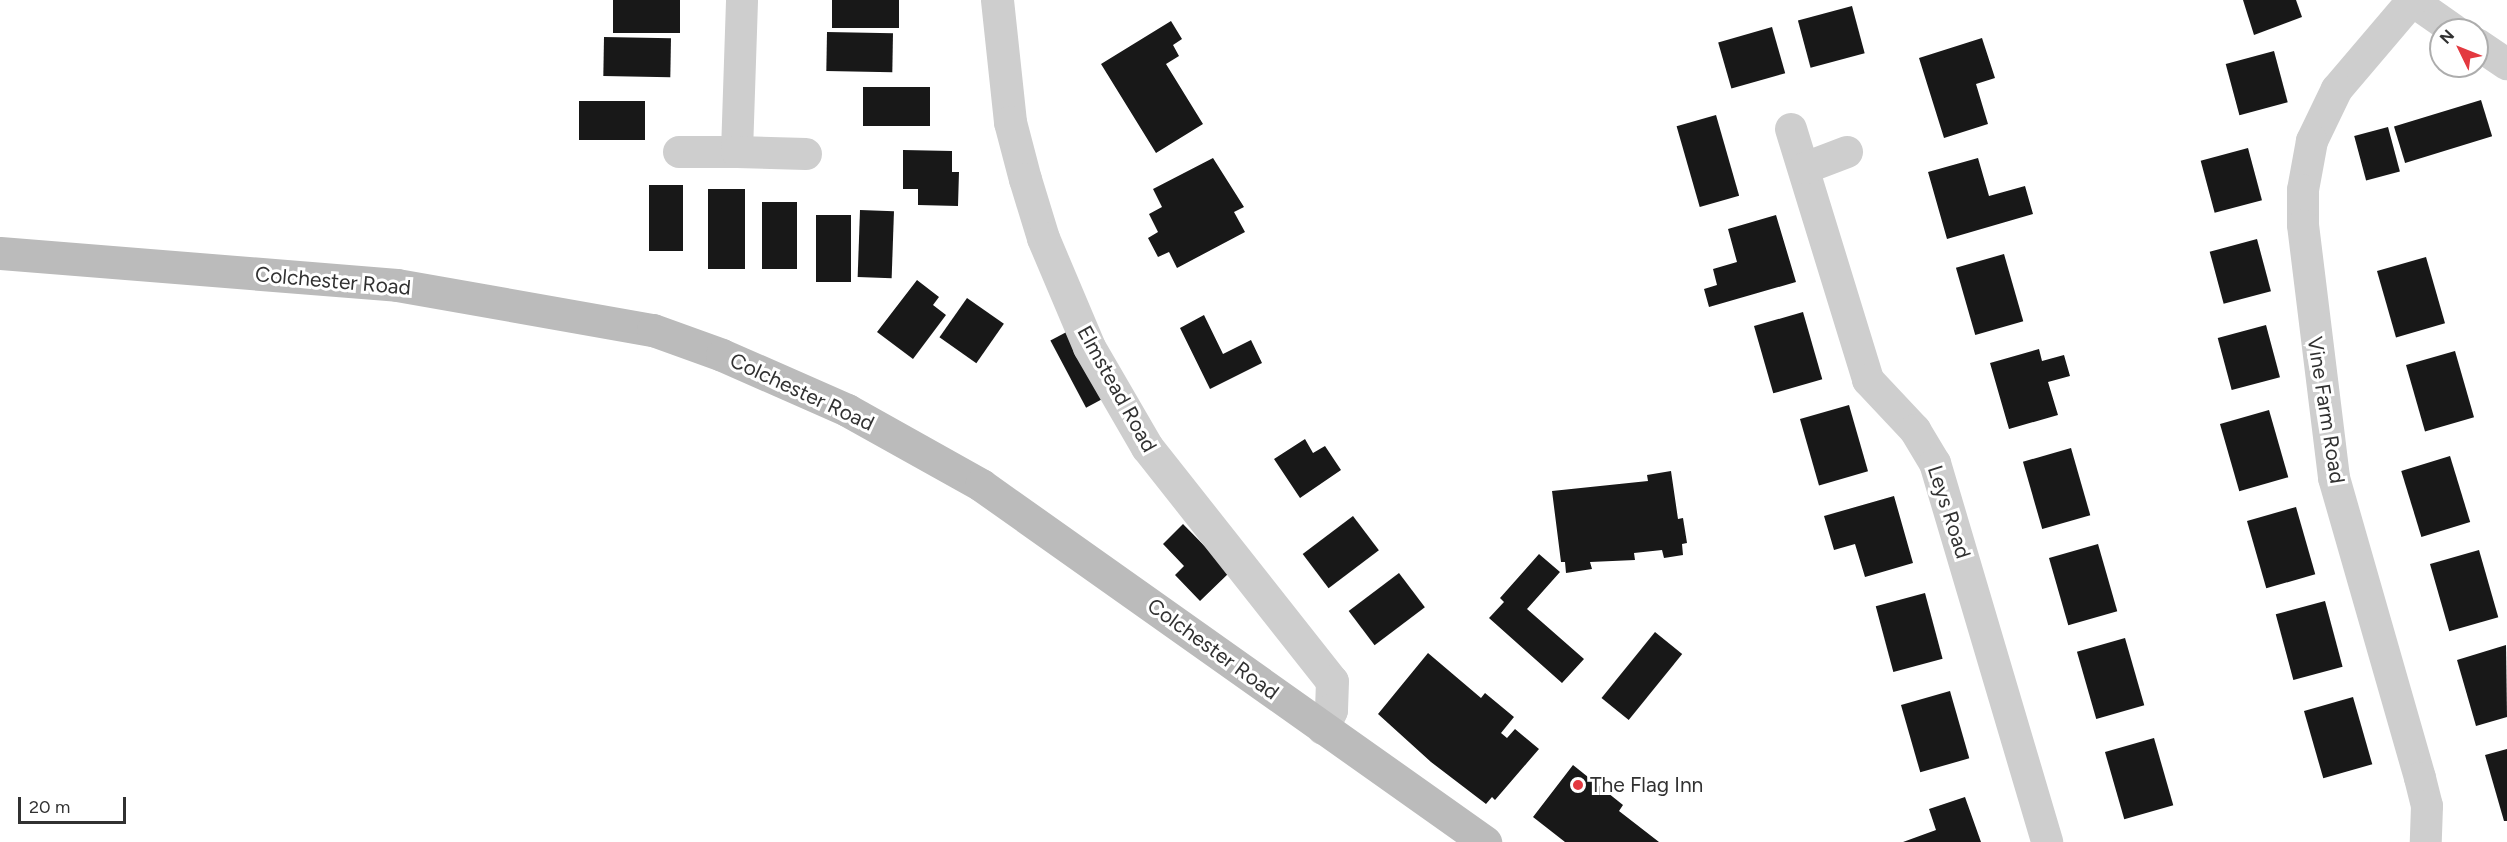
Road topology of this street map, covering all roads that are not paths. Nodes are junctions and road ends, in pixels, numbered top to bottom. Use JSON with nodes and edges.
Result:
{"nodes":[{"id":1,"x":742,"y":0,"type":"edge"},
{"id":2,"x":997,"y":0,"type":"edge"},
{"id":3,"x":2411,"y":0,"type":"edge"},
{"id":4,"x":2437,"y":18,"type":"edge"},
{"id":5,"x":2489,"y":52,"type":"edge"},
{"id":6,"x":2507,"y":64,"type":"edge"},
{"id":7,"x":1791,"y":129,"type":"dead end"},
{"id":8,"x":680,"y":152,"type":"dead end"},
{"id":9,"x":1847,"y":152,"type":"dead end"},
{"id":10,"x":737,"y":153,"type":"junction"},
{"id":11,"x":806,"y":154,"type":"dead end"},
{"id":12,"x":1805,"y":168,"type":"junction"},
{"id":13,"x":0,"y":253,"type":"edge"},
{"id":14,"x":1323,"y":728,"type":"junction"},
{"id":15,"x":1485,"y":842,"type":"edge"},
{"id":16,"x":2047,"y":842,"type":"edge"},
{"id":17,"x":2426,"y":842,"type":"edge"}],
"edges":[{"from":1,"to":10,"type":"street"},
{"from":2,"to":14,"type":"street","name":"Elmstead Road"},
{"from":3,"to":4,"type":"street"},
{"from":3,"to":17,"type":"street","name":"Vine Farm Road"},
{"from":5,"to":6,"type":"street"},
{"from":7,"to":12,"type":"street","name":"Leys Road"},
{"from":8,"to":10,"type":"street"},
{"from":9,"to":12,"type":"street"},
{"from":10,"to":11,"type":"street"},
{"from":12,"to":16,"type":"street","name":"Leys Road"},
{"from":13,"to":14,"type":"main road","name":"Colchester Road"},
{"from":14,"to":15,"type":"main road","name":"Colchester Road"}]}
